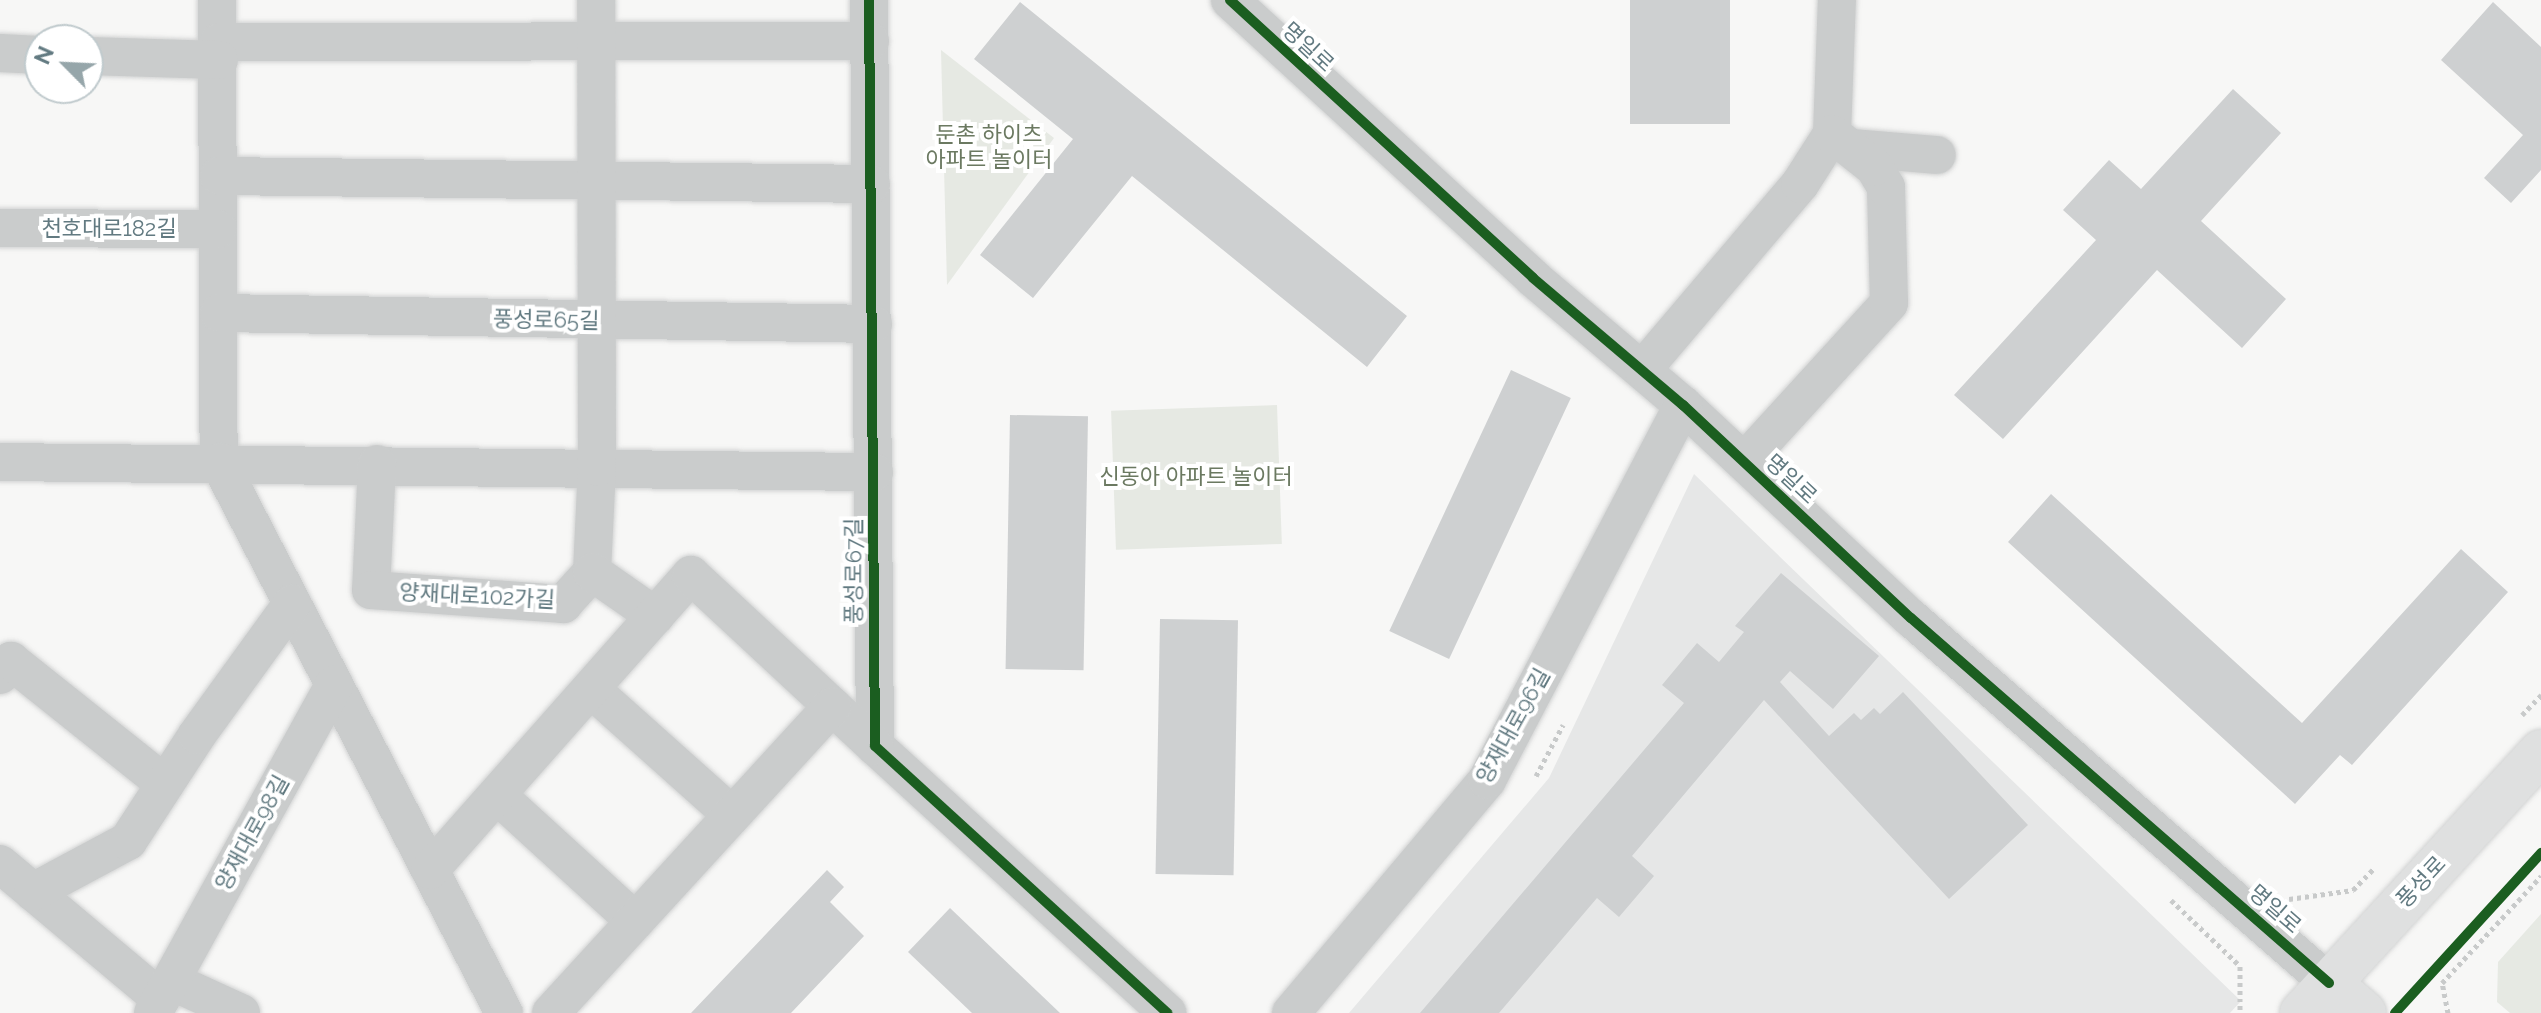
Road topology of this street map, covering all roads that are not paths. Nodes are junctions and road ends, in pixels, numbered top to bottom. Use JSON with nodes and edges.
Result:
{"nodes":[{"id":1,"x":217,"y":0,"type":"edge"},
{"id":2,"x":596,"y":0,"type":"edge"},
{"id":3,"x":869,"y":0,"type":"edge"},
{"id":4,"x":1230,"y":0,"type":"edge"},
{"id":5,"x":1837,"y":0,"type":"edge"},
{"id":6,"x":870,"y":41,"type":"junction"},
{"id":7,"x":597,"y":42,"type":"junction"},
{"id":8,"x":219,"y":51,"type":"junction"},
{"id":9,"x":0,"y":53,"type":"edge"},
{"id":10,"x":24,"y":54,"type":"edge"},
{"id":11,"x":104,"y":55,"type":"edge"},
{"id":12,"x":1842,"y":141,"type":"junction"},
{"id":13,"x":1937,"y":155,"type":"dead end"},
{"id":14,"x":219,"y":176,"type":"junction"},
{"id":15,"x":597,"y":181,"type":"junction"},
{"id":16,"x":871,"y":184,"type":"junction"},
{"id":17,"x":0,"y":228,"type":"edge"},
{"id":18,"x":218,"y":229,"type":"junction"},
{"id":19,"x":219,"y":313,"type":"junction"},
{"id":20,"x":597,"y":321,"type":"junction"},
{"id":21,"x":873,"y":324,"type":"junction"},
{"id":22,"x":1643,"y":369,"type":"junction"},
{"id":23,"x":1683,"y":405,"type":"junction"},
{"id":24,"x":0,"y":462,"type":"edge"},
{"id":25,"x":219,"y":462,"type":"junction"},
{"id":26,"x":1744,"y":462,"type":"junction"},
{"id":27,"x":377,"y":464,"type":"junction"},
{"id":28,"x":597,"y":467,"type":"junction"},
{"id":29,"x":874,"y":472,"type":"junction"},
{"id":30,"x":592,"y":572,"type":"junction"},
{"id":31,"x":292,"y":604,"type":"junction"},
{"id":32,"x":655,"y":616,"type":"junction"},
{"id":33,"x":0,"y":675,"type":"edge"},
{"id":34,"x":334,"y":685,"type":"junction"},
{"id":35,"x":591,"y":689,"type":"junction"},
{"id":36,"x":832,"y":706,"type":"junction"},
{"id":37,"x":2530,"y":735,"type":"edge"},
{"id":38,"x":875,"y":746,"type":"junction"},
{"id":39,"x":165,"y":784,"type":"junction"},
{"id":40,"x":497,"y":795,"type":"junction"},
{"id":41,"x":732,"y":815,"type":"junction"},
{"id":42,"x":0,"y":864,"type":"edge"},
{"id":43,"x":430,"y":870,"type":"junction"},
{"id":44,"x":33,"y":892,"type":"junction"},
{"id":45,"x":635,"y":921,"type":"junction"},
{"id":46,"x":162,"y":998,"type":"edge"},
{"id":47,"x":2315,"y":998,"type":"edge"},
{"id":48,"x":241,"y":1013,"type":"edge"},
{"id":49,"x":504,"y":1013,"type":"edge"},
{"id":50,"x":551,"y":1013,"type":"edge"},
{"id":51,"x":1167,"y":1013,"type":"edge"},
{"id":52,"x":1291,"y":1013,"type":"edge"},
{"id":53,"x":2364,"y":1013,"type":"edge"}],
"edges":[{"from":1,"to":8,"type":"street"},
{"from":2,"to":7,"type":"street"},
{"from":3,"to":6,"type":"street","name":"풍성로67길"},
{"from":4,"to":22,"type":"street","name":"명일로"},
{"from":5,"to":12,"type":"street"},
{"from":6,"to":7,"type":"street"},
{"from":6,"to":16,"type":"street","name":"풍성로67길"},
{"from":7,"to":8,"type":"street"},
{"from":7,"to":15,"type":"street"},
{"from":8,"to":11,"type":"street"},
{"from":8,"to":14,"type":"street"},
{"from":9,"to":10,"type":"street"},
{"from":12,"to":13,"type":"street"},
{"from":12,"to":22,"type":"street"},
{"from":12,"to":26,"type":"street"},
{"from":14,"to":15,"type":"street"},
{"from":14,"to":18,"type":"street"},
{"from":15,"to":16,"type":"street"},
{"from":15,"to":20,"type":"street"},
{"from":16,"to":21,"type":"street","name":"풍성로67길"},
{"from":17,"to":18,"type":"street","name":"천호대로182길"},
{"from":18,"to":19,"type":"street"},
{"from":19,"to":20,"type":"street","name":"풍성로65길"},
{"from":19,"to":25,"type":"street"},
{"from":20,"to":21,"type":"street","name":"풍성로65길"},
{"from":20,"to":28,"type":"street"},
{"from":21,"to":29,"type":"street","name":"풍성로67길"},
{"from":22,"to":23,"type":"street","name":"명일로"},
{"from":23,"to":26,"type":"street","name":"명일로"},
{"from":23,"to":52,"type":"street","name":"양재대로96길"},
{"from":24,"to":25,"type":"street"},
{"from":25,"to":27,"type":"street"},
{"from":25,"to":31,"type":"street"},
{"from":26,"to":47,"type":"street","name":"명일로"},
{"from":27,"to":28,"type":"street"},
{"from":27,"to":30,"type":"street","name":"양재대로102가길"},
{"from":28,"to":29,"type":"street"},
{"from":28,"to":30,"type":"street"},
{"from":29,"to":38,"type":"street","name":"풍성로67길"},
{"from":30,"to":32,"type":"street"},
{"from":31,"to":34,"type":"street"},
{"from":31,"to":39,"type":"street"},
{"from":32,"to":35,"type":"street"},
{"from":32,"to":36,"type":"street"},
{"from":33,"to":39,"type":"street"},
{"from":34,"to":43,"type":"street"},
{"from":34,"to":46,"type":"street","name":"양재대로98길"},
{"from":35,"to":40,"type":"street"},
{"from":35,"to":41,"type":"street"},
{"from":36,"to":38,"type":"street"},
{"from":36,"to":41,"type":"street"},
{"from":37,"to":47,"type":"main road","name":"풍성로"},
{"from":38,"to":51,"type":"street"},
{"from":39,"to":44,"type":"street"},
{"from":40,"to":43,"type":"street"},
{"from":40,"to":45,"type":"street"},
{"from":41,"to":45,"type":"street"},
{"from":42,"to":44,"type":"street"},
{"from":43,"to":49,"type":"street"},
{"from":44,"to":46,"type":"street"},
{"from":45,"to":50,"type":"street"},
{"from":46,"to":48,"type":"street"},
{"from":47,"to":53,"type":"main road","name":"명일로"}]}
